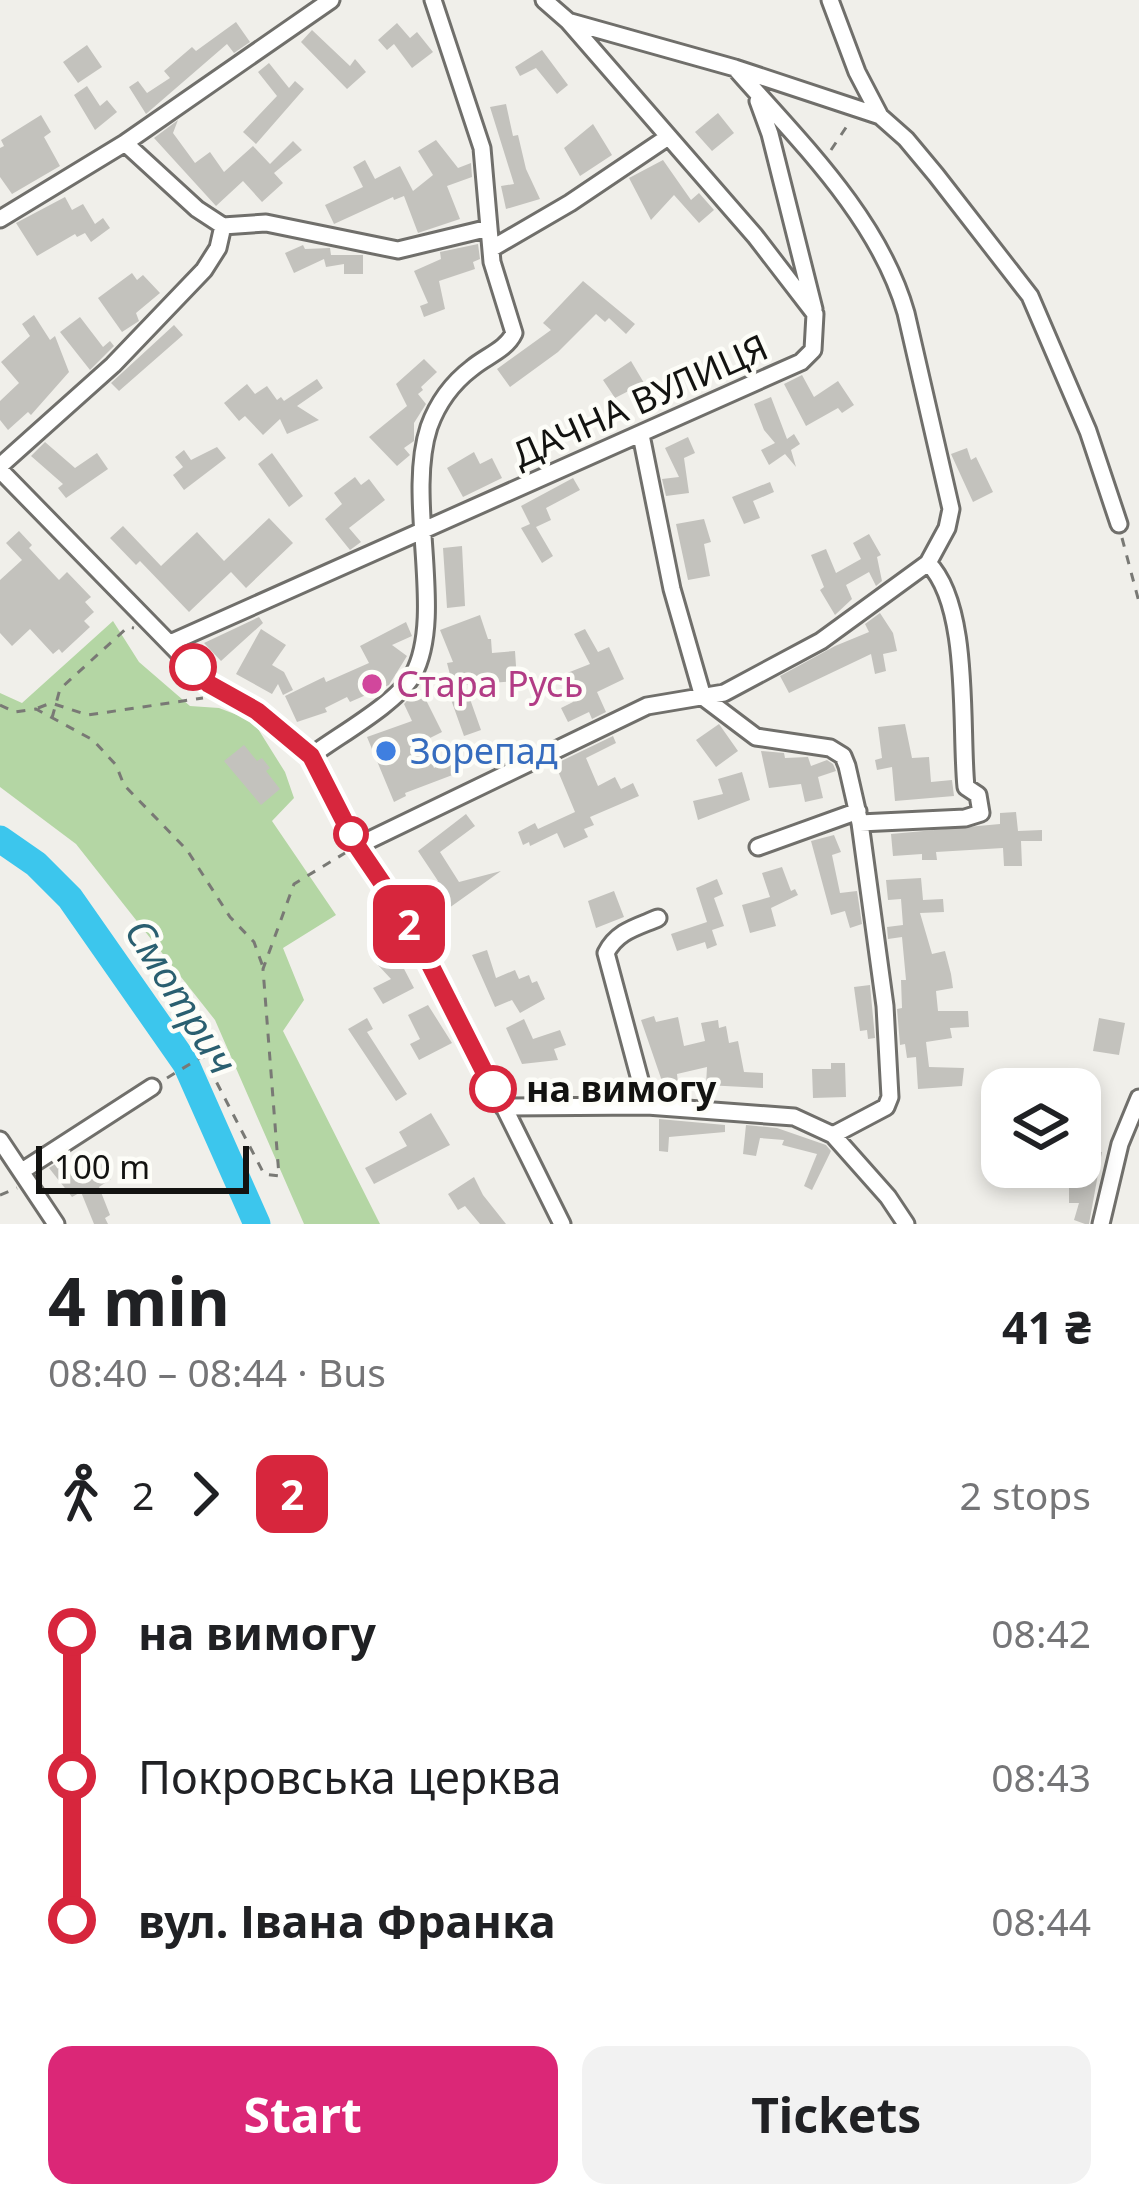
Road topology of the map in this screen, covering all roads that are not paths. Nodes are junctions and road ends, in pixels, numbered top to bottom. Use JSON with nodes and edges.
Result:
{"nodes":[{"id":1,"x":332,"y":0,"type":"edge"},
{"id":2,"x":433,"y":0,"type":"edge"},
{"id":3,"x":544,"y":0,"type":"edge"},
{"id":4,"x":830,"y":0,"type":"edge"},
{"id":5,"x":568,"y":21,"type":"junction"},
{"id":6,"x":736,"y":68,"type":"junction"},
{"id":7,"x":756,"y":92,"type":"junction"},
{"id":8,"x":871,"y":114,"type":"junction"},
{"id":9,"x":668,"y":137,"type":"junction"},
{"id":10,"x":125,"y":143,"type":"junction"},
{"id":11,"x":0,"y":219,"type":"edge"},
{"id":12,"x":224,"y":226,"type":"junction"},
{"id":13,"x":488,"y":229,"type":"junction"},
{"id":14,"x":491,"y":249,"type":"junction"},
{"id":15,"x":815,"y":314,"type":"junction"},
{"id":16,"x":641,"y":435,"type":"junction"},
{"id":17,"x":0,"y":468,"type":"edge"},
{"id":18,"x":1119,"y":524,"type":"road end"},
{"id":19,"x":422,"y":531,"type":"junction"},
{"id":20,"x":928,"y":563,"type":"junction"},
{"id":21,"x":164,"y":638,"type":"junction"},
{"id":22,"x":703,"y":697,"type":"junction"},
{"id":23,"x":311,"y":756,"type":"junction"},
{"id":24,"x":859,"y":817,"type":"junction"},
{"id":25,"x":357,"y":846,"type":"junction"},
{"id":26,"x":758,"y":847,"type":"dead end"},
{"id":27,"x":658,"y":918,"type":"dead end"},
{"id":28,"x":152,"y":1087,"type":"road end"},
{"id":29,"x":1139,"y":1098,"type":"edge"},
{"id":30,"x":646,"y":1106,"type":"junction"},
{"id":31,"x":503,"y":1107,"type":"junction"},
{"id":32,"x":833,"y":1136,"type":"junction"},
{"id":33,"x":0,"y":1140,"type":"edge"},
{"id":34,"x":22,"y":1171,"type":"junction"},
{"id":35,"x":56,"y":1224,"type":"edge"},
{"id":36,"x":562,"y":1224,"type":"edge"},
{"id":37,"x":907,"y":1224,"type":"edge"},
{"id":38,"x":1101,"y":1224,"type":"edge"}],
"edges":[{"from":1,"to":10,"type":"street"},
{"from":2,"to":13,"type":"street"},
{"from":3,"to":5,"type":"street","name":"ДАЧНА ВУЛИЦЯ"},
{"from":4,"to":8,"type":"street"},
{"from":5,"to":6,"type":"street"},
{"from":5,"to":9,"type":"street","name":"ДАЧНА ВУЛИЦЯ"},
{"from":6,"to":7,"type":"street"},
{"from":6,"to":8,"type":"street"},
{"from":7,"to":15,"type":"street"},
{"from":7,"to":20,"type":"street"},
{"from":8,"to":18,"type":"street"},
{"from":9,"to":14,"type":"street"},
{"from":9,"to":15,"type":"street","name":"ДАЧНА ВУЛИЦЯ"},
{"from":10,"to":11,"type":"street"},
{"from":10,"to":12,"type":"street"},
{"from":12,"to":13,"type":"street"},
{"from":12,"to":17,"type":"street"},
{"from":13,"to":14,"type":"street"},
{"from":14,"to":19,"type":"street"},
{"from":15,"to":16,"type":"street","name":"ДАЧНА ВУЛИЦЯ"},
{"from":16,"to":19,"type":"street","name":"ДАЧНА ВУЛИЦЯ"},
{"from":16,"to":22,"type":"street"},
{"from":17,"to":21,"type":"street"},
{"from":19,"to":21,"type":"street","name":"ДАЧНА ВУЛИЦЯ"},
{"from":19,"to":23,"type":"street"},
{"from":20,"to":22,"type":"street"},
{"from":20,"to":24,"type":"street"},
{"from":21,"to":23,"type":"street"},
{"from":22,"to":24,"type":"street"},
{"from":22,"to":25,"type":"street"},
{"from":23,"to":25,"type":"street"},
{"from":24,"to":26,"type":"street"},
{"from":24,"to":32,"type":"street"},
{"from":25,"to":31,"type":"street"},
{"from":27,"to":30,"type":"street"},
{"from":28,"to":34,"type":"street"},
{"from":29,"to":38,"type":"street"},
{"from":30,"to":31,"type":"street"},
{"from":30,"to":32,"type":"street"},
{"from":31,"to":36,"type":"street"},
{"from":32,"to":37,"type":"street"},
{"from":33,"to":34,"type":"street"},
{"from":34,"to":35,"type":"street"}]}
